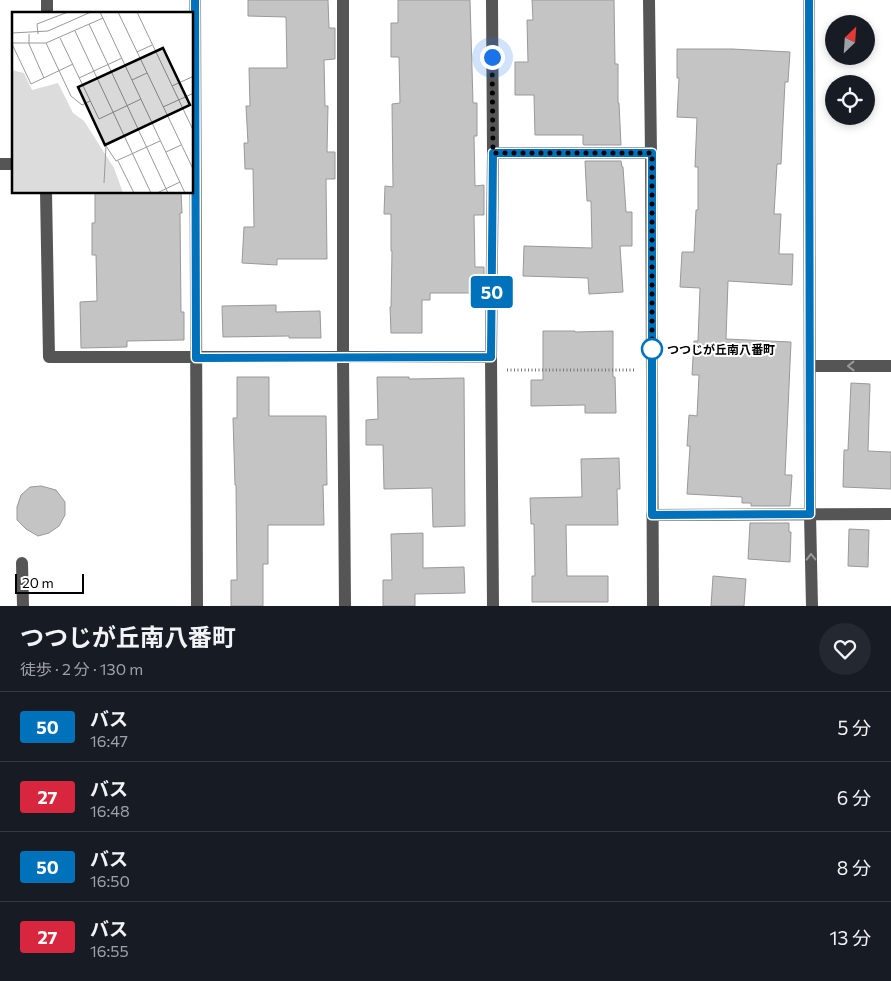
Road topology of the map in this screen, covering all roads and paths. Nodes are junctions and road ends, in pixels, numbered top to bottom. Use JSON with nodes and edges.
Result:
{"nodes":[{"id":1,"x":195,"y":0,"type":"edge"},
{"id":2,"x":343,"y":0,"type":"edge"},
{"id":3,"x":492,"y":0,"type":"edge"},
{"id":4,"x":649,"y":0,"type":"edge"},
{"id":5,"x":809,"y":0,"type":"edge"},
{"id":6,"x":493,"y":153,"type":"junction"},
{"id":7,"x":652,"y":153,"type":"junction"},
{"id":8,"x":46,"y":194,"type":"edge"},
{"id":9,"x":344,"y":357,"type":"junction"},
{"id":10,"x":196,"y":358,"type":"junction"},
{"id":11,"x":492,"y":363,"type":"junction"},
{"id":12,"x":810,"y":366,"type":"junction"},
{"id":13,"x":891,"y":366,"type":"edge"},
{"id":14,"x":652,"y":370,"type":"junction"},
{"id":15,"x":810,"y":514,"type":"junction"},
{"id":16,"x":891,"y":514,"type":"edge"},
{"id":17,"x":652,"y":515,"type":"junction"},
{"id":18,"x":22,"y":563,"type":"dead end"},
{"id":19,"x":23,"y":606,"type":"edge"},
{"id":20,"x":197,"y":606,"type":"edge"},
{"id":21,"x":346,"y":606,"type":"edge"},
{"id":22,"x":493,"y":606,"type":"edge"},
{"id":23,"x":653,"y":606,"type":"edge"},
{"id":24,"x":812,"y":606,"type":"edge"}],
"edges":[{"from":1,"to":10,"type":"street"},
{"from":2,"to":9,"type":"street"},
{"from":3,"to":6,"type":"street"},
{"from":4,"to":7,"type":"street"},
{"from":5,"to":12,"type":"street"},
{"from":6,"to":7,"type":"street"},
{"from":6,"to":11,"type":"street"},
{"from":7,"to":14,"type":"street"},
{"from":8,"to":10,"type":"street"},
{"from":9,"to":10,"type":"street"},
{"from":9,"to":11,"type":"street"},
{"from":9,"to":21,"type":"street"},
{"from":10,"to":20,"type":"street"},
{"from":11,"to":14,"type":"path"},
{"from":11,"to":22,"type":"street"},
{"from":13,"to":12,"type":"street","one_way":true},
{"from":12,"to":15,"type":"street"},
{"from":14,"to":17,"type":"street"},
{"from":15,"to":16,"type":"street"},
{"from":15,"to":17,"type":"street"},
{"from":24,"to":15,"type":"street","one_way":true},
{"from":17,"to":23,"type":"street"},
{"from":18,"to":19,"type":"street"}]}
